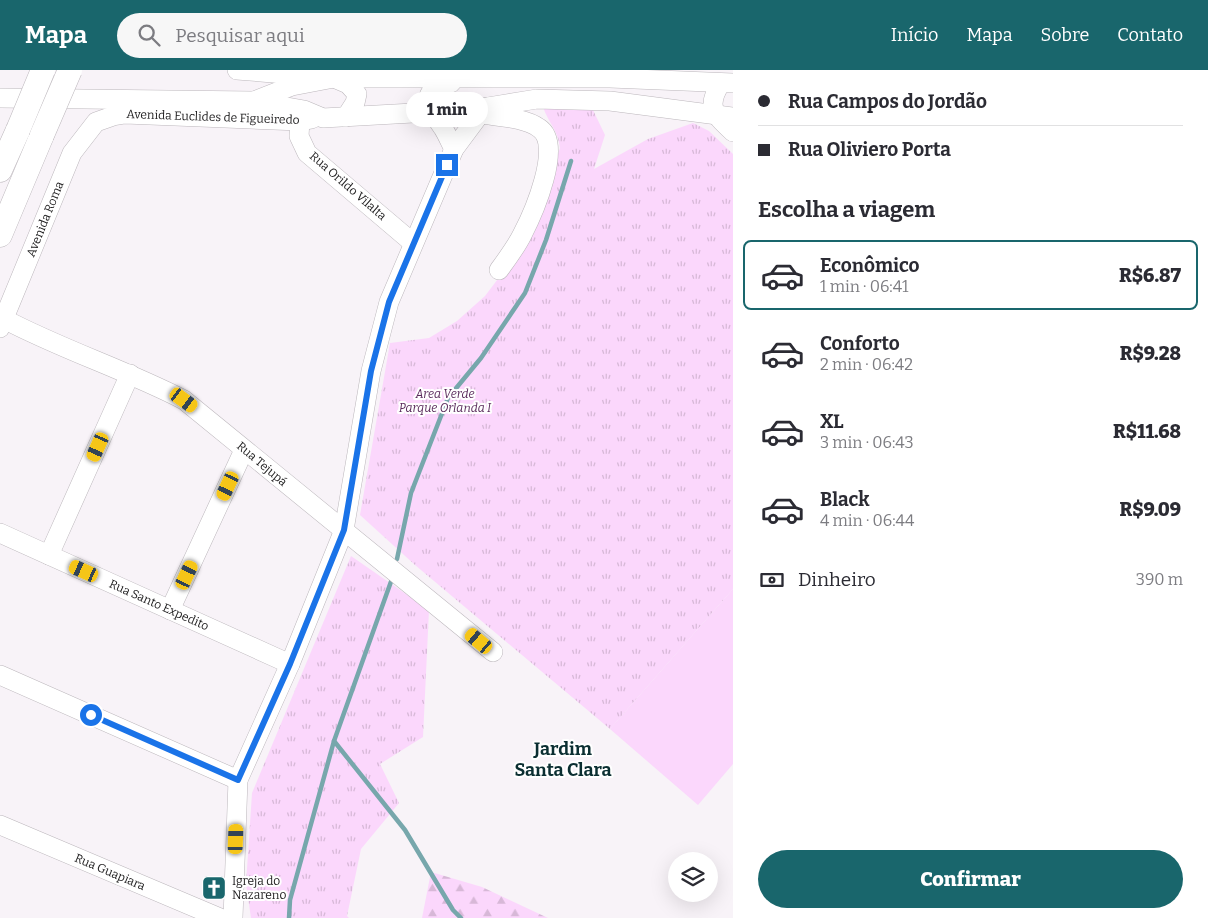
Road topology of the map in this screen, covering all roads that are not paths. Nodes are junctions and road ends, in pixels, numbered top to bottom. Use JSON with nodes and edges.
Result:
{"nodes":[{"id":1,"x":43,"y":70,"type":"edge"},
{"id":2,"x":70,"y":70,"type":"edge"},
{"id":3,"x":237,"y":70,"type":"edge"},
{"id":4,"x":492,"y":74,"type":"edge"},
{"id":5,"x":518,"y":74,"type":"edge"},
{"id":6,"x":612,"y":74,"type":"edge"},
{"id":7,"x":659,"y":75,"type":"edge"},
{"id":8,"x":334,"y":78,"type":"junction"},
{"id":9,"x":467,"y":79,"type":"junction"},
{"id":10,"x":727,"y":83,"type":"edge"},
{"id":11,"x":0,"y":98,"type":"edge"},
{"id":12,"x":252,"y":101,"type":"junction"},
{"id":13,"x":484,"y":110,"type":"junction"},
{"id":14,"x":431,"y":112,"type":"junction"},
{"id":15,"x":346,"y":117,"type":"junction"},
{"id":16,"x":725,"y":117,"type":"edge"},
{"id":17,"x":323,"y":118,"type":"junction"},
{"id":18,"x":104,"y":119,"type":"joint"},
{"id":19,"x":300,"y":120,"type":"junction"},
{"id":20,"x":733,"y":132,"type":"edge"},
{"id":21,"x":454,"y":149,"type":"junction"},
{"id":22,"x":0,"y":170,"type":"edge"},
{"id":23,"x":0,"y":236,"type":"edge"},
{"id":24,"x":413,"y":243,"type":"junction"},
{"id":25,"x":500,"y":270,"type":"dead end"},
{"id":26,"x":2,"y":324,"type":"edge"},
{"id":27,"x":130,"y":374,"type":"junction"},
{"id":28,"x":244,"y":450,"type":"junction"},
{"id":29,"x":344,"y":530,"type":"junction"},
{"id":30,"x":0,"y":533,"type":"edge"},
{"id":31,"x":49,"y":556,"type":"junction"},
{"id":32,"x":170,"y":610,"type":"junction"},
{"id":33,"x":493,"y":652,"type":"dead end"},
{"id":34,"x":290,"y":664,"type":"junction"},
{"id":35,"x":0,"y":675,"type":"edge"},
{"id":36,"x":238,"y":780,"type":"junction"},
{"id":37,"x":0,"y":825,"type":"edge"},
{"id":38,"x":220,"y":918,"type":"edge"},
{"id":39,"x":233,"y":918,"type":"edge"}],
"edges":[{"from":1,"to":22,"type":"main road","bridge":true},
{"from":2,"to":23,"type":"main road","bridge":true},
{"from":3,"to":8,"type":"street","name":"Avenida Euclides de Figueiredo"},
{"from":4,"to":5,"type":"street","name":"Avenida Euclides de Figueiredo"},
{"from":4,"to":9,"type":"street","name":"Avenida Euclides de Figueiredo"},
{"from":5,"to":6,"type":"street","name":"Avenida Euclides de Figueiredo"},
{"from":6,"to":7,"type":"street","name":"Avenida Euclides de Figueiredo"},
{"from":7,"to":10,"type":"street","name":"Avenida Euclides de Figueiredo"},
{"from":8,"to":9,"type":"street","name":"Avenida Euclides de Figueiredo"},
{"from":8,"to":12,"type":"street","name":"Avenida Euclides de Figueiredo"},
{"from":8,"to":15,"type":"street"},
{"from":9,"to":14,"type":"street"},
{"from":10,"to":16,"type":"street"},
{"from":11,"to":12,"type":"street"},
{"from":12,"to":17,"type":"street","name":"Avenida Euclides de Figueiredo"},
{"from":13,"to":14,"type":"street","name":"Avenida Euclides de Figueiredo"},
{"from":13,"to":16,"type":"street","name":"Avenida Euclides de Figueiredo"},
{"from":13,"to":21,"type":"street"},
{"from":13,"to":25,"type":"street"},
{"from":14,"to":15,"type":"street","name":"Avenida Euclides de Figueiredo"},
{"from":14,"to":21,"type":"street"},
{"from":15,"to":17,"type":"street","name":"Avenida Euclides de Figueiredo"},
{"from":16,"to":20,"type":"street"},
{"from":17,"to":19,"type":"street","name":"Avenida Euclides de Figueiredo"},
{"from":18,"to":19,"type":"street","name":"Avenida Euclides de Figueiredo"},
{"from":18,"to":26,"type":"street","name":"Avenida Roma"},
{"from":19,"to":24,"type":"street","name":"Rua Orildo Vilalta"},
{"from":21,"to":24,"type":"street"},
{"from":24,"to":29,"type":"street"},
{"from":26,"to":27,"type":"street","name":"Rua Tejupá"},
{"from":27,"to":28,"type":"street","name":"Rua Tejupá"},
{"from":27,"to":31,"type":"street"},
{"from":28,"to":29,"type":"street","name":"Rua Tejupá"},
{"from":28,"to":32,"type":"street"},
{"from":29,"to":33,"type":"street","name":"Rua Tejupá"},
{"from":29,"to":34,"type":"street"},
{"from":30,"to":31,"type":"street","name":"Rua Santo Expedito"},
{"from":31,"to":32,"type":"street","name":"Rua Santo Expedito"},
{"from":32,"to":34,"type":"street","name":"Rua Santo Expedito"},
{"from":34,"to":36,"type":"street"},
{"from":35,"to":36,"type":"street"},
{"from":36,"to":39,"type":"street"},
{"from":37,"to":38,"type":"street","name":"Rua Guapiara"}]}
